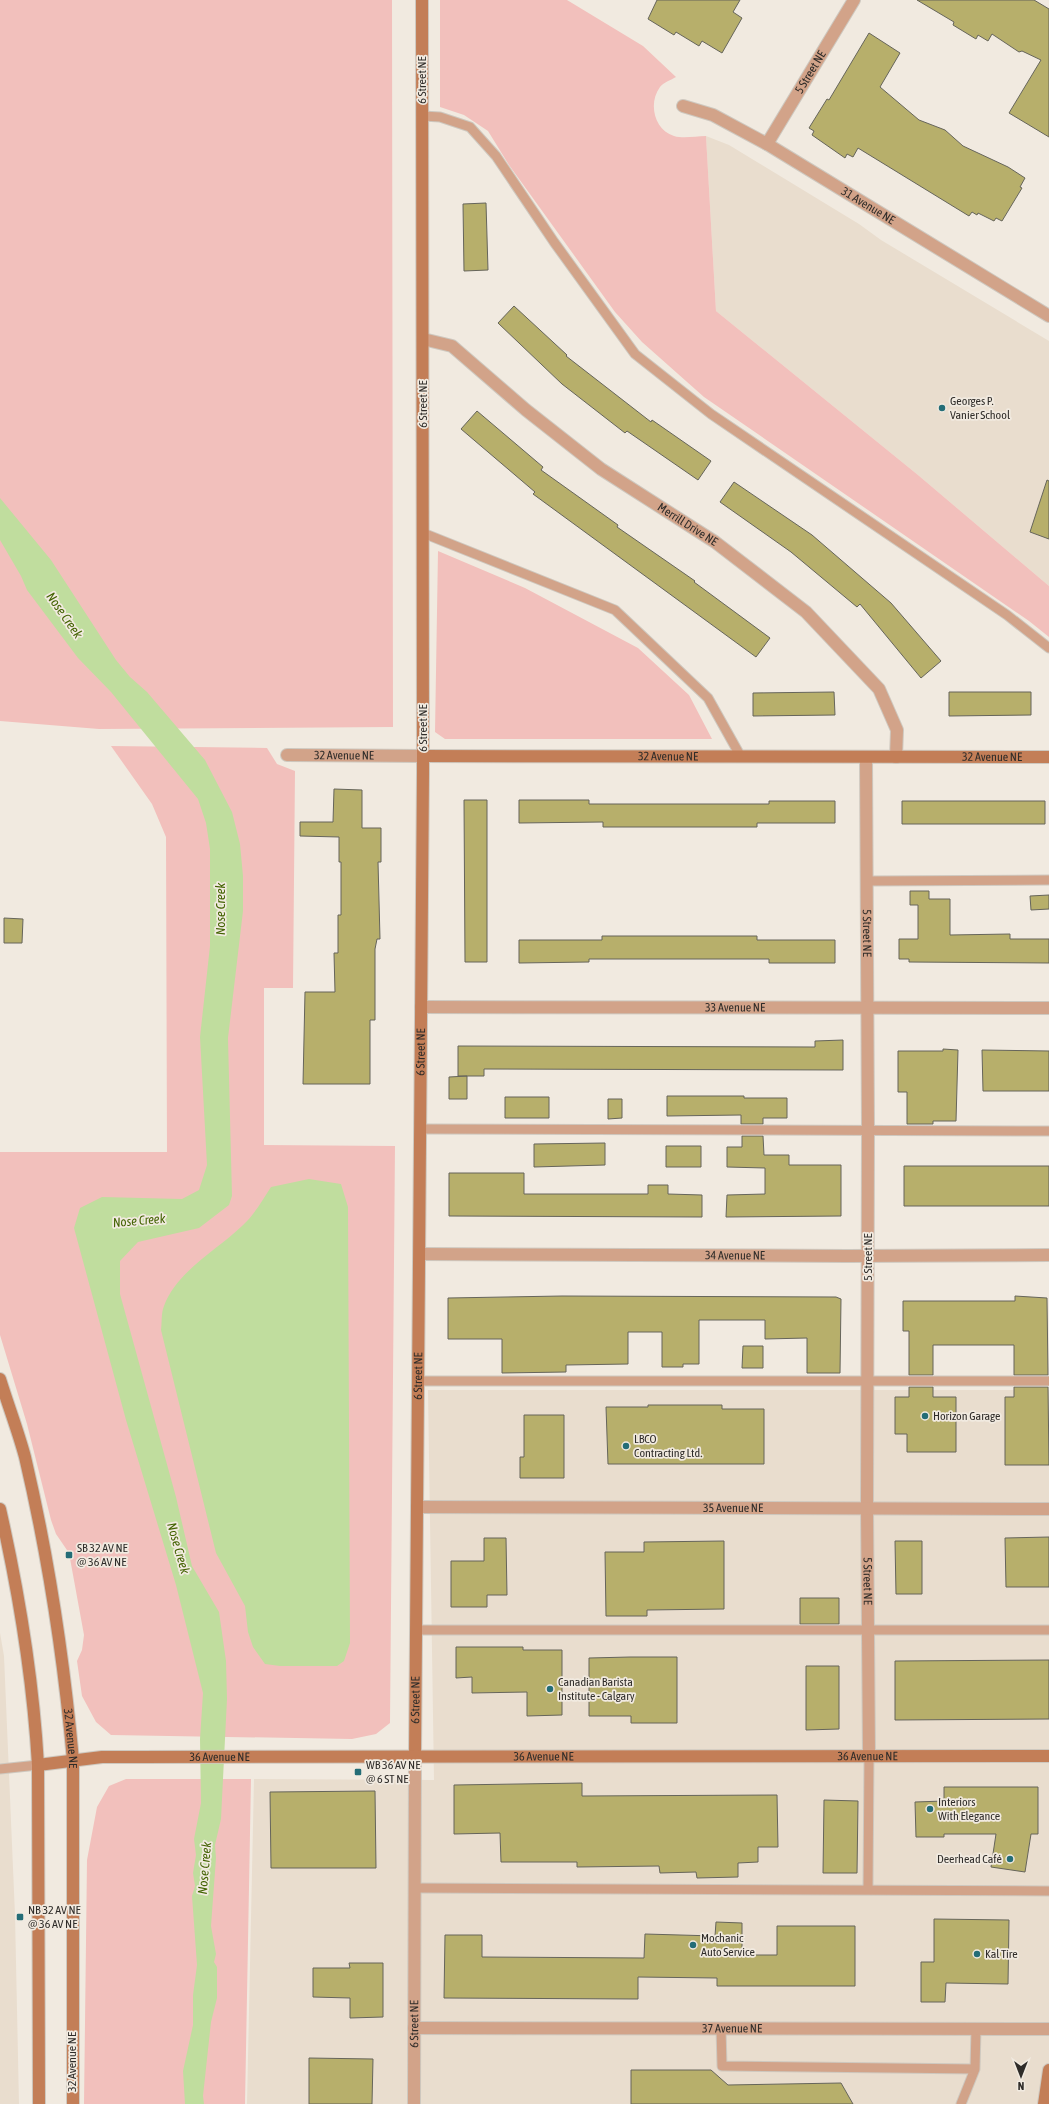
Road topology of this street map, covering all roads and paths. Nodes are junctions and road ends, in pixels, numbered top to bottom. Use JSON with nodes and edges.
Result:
{"nodes":[{"id":1,"x":422,"y":0,"type":"edge"},
{"id":2,"x":854,"y":0,"type":"edge"},
{"id":3,"x":682,"y":106,"type":"dead end"},
{"id":4,"x":422,"y":116,"type":"junction"},
{"id":5,"x":767,"y":144,"type":"junction"},
{"id":6,"x":1049,"y":316,"type":"edge"},
{"id":7,"x":423,"y":339,"type":"junction"},
{"id":8,"x":423,"y":533,"type":"junction"},
{"id":9,"x":1049,"y":648,"type":"edge"},
{"id":10,"x":287,"y":755,"type":"dead end"},
{"id":11,"x":423,"y":756,"type":"junction"},
{"id":12,"x":741,"y":757,"type":"junction"},
{"id":13,"x":896,"y":757,"type":"junction"},
{"id":14,"x":1049,"y":757,"type":"edge"},
{"id":15,"x":866,"y":758,"type":"junction"},
{"id":16,"x":1049,"y":880,"type":"edge"},
{"id":17,"x":868,"y":881,"type":"junction"},
{"id":18,"x":421,"y":1006,"type":"junction"},
{"id":19,"x":868,"y":1008,"type":"junction"},
{"id":20,"x":1049,"y":1008,"type":"edge"},
{"id":21,"x":422,"y":1129,"type":"junction"},
{"id":22,"x":1049,"y":1130,"type":"edge"},
{"id":23,"x":868,"y":1131,"type":"junction"},
{"id":24,"x":421,"y":1254,"type":"junction"},
{"id":25,"x":1049,"y":1254,"type":"edge"},
{"id":26,"x":868,"y":1256,"type":"junction"},
{"id":27,"x":0,"y":1379,"type":"edge"},
{"id":28,"x":868,"y":1380,"type":"junction"},
{"id":29,"x":419,"y":1381,"type":"junction"},
{"id":30,"x":1049,"y":1381,"type":"edge"},
{"id":31,"x":417,"y":1507,"type":"junction"},
{"id":32,"x":867,"y":1508,"type":"junction"},
{"id":33,"x":0,"y":1509,"type":"edge"},
{"id":34,"x":1049,"y":1509,"type":"edge"},
{"id":35,"x":417,"y":1630,"type":"junction"},
{"id":36,"x":869,"y":1630,"type":"junction"},
{"id":37,"x":1049,"y":1630,"type":"edge"},
{"id":38,"x":415,"y":1756,"type":"junction"},
{"id":39,"x":869,"y":1756,"type":"junction"},
{"id":40,"x":1049,"y":1756,"type":"edge"},
{"id":41,"x":73,"y":1760,"type":"junction"},
{"id":42,"x":38,"y":1765,"type":"junction"},
{"id":43,"x":0,"y":1769,"type":"edge"},
{"id":44,"x":415,"y":1888,"type":"junction"},
{"id":45,"x":868,"y":1890,"type":"junction"},
{"id":46,"x":1049,"y":1891,"type":"edge"},
{"id":47,"x":414,"y":2028,"type":"junction"},
{"id":48,"x":721,"y":2028,"type":"junction"},
{"id":49,"x":976,"y":2029,"type":"junction"},
{"id":50,"x":1049,"y":2029,"type":"edge"},
{"id":51,"x":975,"y":2069,"type":"junction"},
{"id":52,"x":1049,"y":2070,"type":"edge"},
{"id":53,"x":39,"y":2104,"type":"edge"},
{"id":54,"x":72,"y":2104,"type":"edge"},
{"id":55,"x":414,"y":2104,"type":"edge"},
{"id":56,"x":961,"y":2104,"type":"edge"},
{"id":57,"x":1044,"y":2104,"type":"edge"}],
"edges":[{"from":1,"to":4,"type":"street","name":"6 Street NE"},
{"from":2,"to":5,"type":"street","name":"5 Street NE"},
{"from":3,"to":5,"type":"street","name":"31 Avenue NE"},
{"from":4,"to":7,"type":"street","name":"6 Street NE"},
{"from":4,"to":9,"type":"lane"},
{"from":5,"to":6,"type":"street","name":"31 Avenue NE"},
{"from":7,"to":8,"type":"street","name":"6 Street NE"},
{"from":7,"to":13,"type":"street","name":"Merrill Drive NE"},
{"from":8,"to":11,"type":"street","name":"6 Street NE"},
{"from":8,"to":12,"type":"lane"},
{"from":10,"to":11,"type":"street","name":"32 Avenue NE"},
{"from":11,"to":12,"type":"street","name":"32 Avenue NE"},
{"from":11,"to":18,"type":"street","name":"6 Street NE"},
{"from":12,"to":15,"type":"street","name":"32 Avenue NE"},
{"from":13,"to":14,"type":"street","name":"32 Avenue NE"},
{"from":13,"to":15,"type":"street","name":"32 Avenue NE"},
{"from":15,"to":17,"type":"street","name":"5 Street NE"},
{"from":16,"to":17,"type":"lane"},
{"from":17,"to":19,"type":"street","name":"5 Street NE"},
{"from":18,"to":19,"type":"street","name":"33 Avenue NE"},
{"from":18,"to":21,"type":"street","name":"6 Street NE"},
{"from":19,"to":20,"type":"street","name":"33 Avenue NE"},
{"from":19,"to":23,"type":"street","name":"5 Street NE"},
{"from":21,"to":23,"type":"lane"},
{"from":21,"to":24,"type":"street","name":"6 Street NE"},
{"from":22,"to":23,"type":"lane"},
{"from":23,"to":26,"type":"street","name":"5 Street NE"},
{"from":24,"to":26,"type":"street","name":"34 Avenue NE"},
{"from":24,"to":29,"type":"street","name":"6 Street NE"},
{"from":25,"to":26,"type":"street","name":"34 Avenue NE"},
{"from":26,"to":28,"type":"street","name":"5 Street NE"},
{"from":27,"to":41,"type":"street","name":"32 Avenue NE"},
{"from":28,"to":29,"type":"lane"},
{"from":28,"to":30,"type":"lane"},
{"from":28,"to":32,"type":"street","name":"5 Street NE"},
{"from":29,"to":31,"type":"street","name":"6 Street NE"},
{"from":31,"to":32,"type":"street","name":"35 Avenue NE"},
{"from":31,"to":35,"type":"street","name":"6 Street NE"},
{"from":32,"to":34,"type":"street","name":"35 Avenue NE"},
{"from":32,"to":36,"type":"street","name":"5 Street NE"},
{"from":33,"to":42,"type":"street"},
{"from":35,"to":36,"type":"lane"},
{"from":35,"to":38,"type":"street","name":"6 Street NE"},
{"from":36,"to":37,"type":"lane"},
{"from":36,"to":39,"type":"street","name":"5 Street NE"},
{"from":38,"to":39,"type":"street","name":"36 Avenue NE"},
{"from":38,"to":41,"type":"street","name":"36 Avenue NE"},
{"from":38,"to":44,"type":"street","name":"6 Street NE"},
{"from":39,"to":40,"type":"street","name":"36 Avenue NE"},
{"from":39,"to":45,"type":"lane"},
{"from":41,"to":42,"type":"street","name":"36 Avenue NE"},
{"from":41,"to":54,"type":"street","name":"32 Avenue NE"},
{"from":42,"to":43,"type":"lane"},
{"from":42,"to":53,"type":"street"},
{"from":44,"to":45,"type":"lane"},
{"from":44,"to":47,"type":"street","name":"6 Street NE"},
{"from":45,"to":46,"type":"lane"},
{"from":47,"to":48,"type":"street","name":"37 Avenue NE"},
{"from":47,"to":55,"type":"street","name":"6 Street NE"},
{"from":48,"to":49,"type":"street","name":"37 Avenue NE"},
{"from":48,"to":51,"type":"lane"},
{"from":49,"to":50,"type":"street","name":"37 Avenue NE"},
{"from":49,"to":51,"type":"lane"},
{"from":51,"to":56,"type":"lane"},
{"from":52,"to":57,"type":"street"}]}
